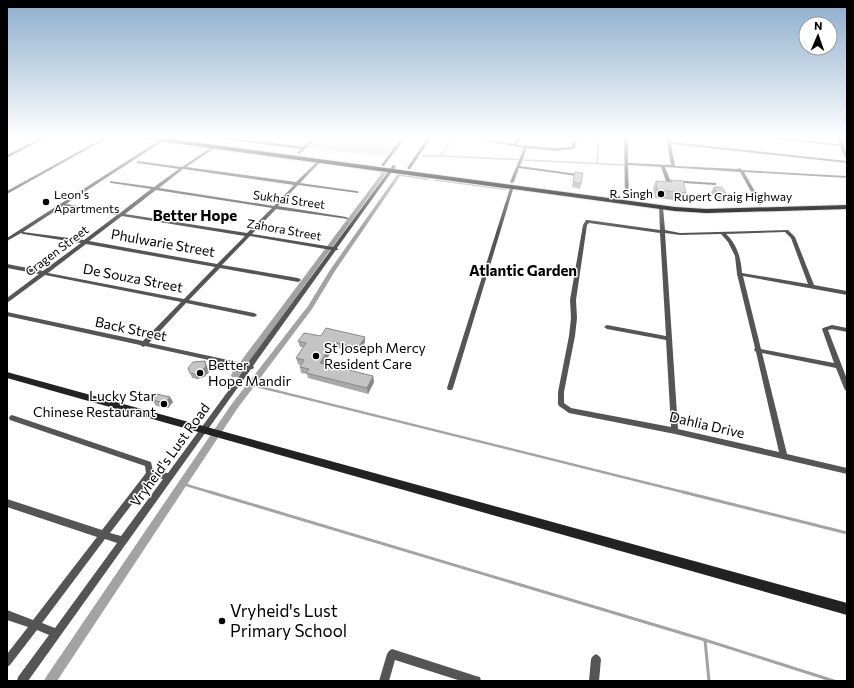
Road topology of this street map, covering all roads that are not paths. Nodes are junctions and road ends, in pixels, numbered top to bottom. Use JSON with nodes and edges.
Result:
{"nodes":[{"id":1,"x":50,"y":169,"type":"edge"},
{"id":2,"x":119,"y":169,"type":"edge"},
{"id":3,"x":181,"y":169,"type":"joint"},
{"id":4,"x":311,"y":169,"type":"edge"},
{"id":5,"x":392,"y":169,"type":"edge"},
{"id":6,"x":401,"y":169,"type":"edge"},
{"id":7,"x":416,"y":169,"type":"edge"},
{"id":8,"x":518,"y":169,"type":"edge"},
{"id":9,"x":549,"y":169,"type":"edge"},
{"id":10,"x":627,"y":169,"type":"edge"},
{"id":11,"x":664,"y":169,"type":"edge"},
{"id":12,"x":740,"y":169,"type":"edge"},
{"id":13,"x":741,"y":169,"type":"edge"},
{"id":14,"x":577,"y":175,"type":"edge"},
{"id":15,"x":847,"y":177,"type":"edge"},
{"id":16,"x":111,"y":182,"type":"dead end"},
{"id":17,"x":297,"y":184,"type":"junction"},
{"id":18,"x":512,"y":184,"type":"junction"},
{"id":19,"x":715,"y":184,"type":"dead end"},
{"id":20,"x":156,"y":190,"type":"junction"},
{"id":21,"x":357,"y":192,"type":"dead end"},
{"id":22,"x":7,"y":193,"type":"edge"},
{"id":23,"x":627,"y":198,"type":"junction"},
{"id":24,"x":847,"y":202,"type":"edge"},
{"id":25,"x":760,"y":204,"type":"junction"},
{"id":26,"x":64,"y":205,"type":"junction"},
{"id":27,"x":661,"y":207,"type":"junction"},
{"id":28,"x":274,"y":208,"type":"junction"},
{"id":29,"x":847,"y":208,"type":"edge"},
{"id":30,"x":124,"y":214,"type":"junction"},
{"id":31,"x":346,"y":218,"type":"dead end"},
{"id":32,"x":664,"y":232,"type":"junction"},
{"id":33,"x":23,"y":233,"type":"dead end"},
{"id":34,"x":722,"y":233,"type":"junction"},
{"id":35,"x":250,"y":234,"type":"junction"},
{"id":36,"x":7,"y":240,"type":"edge"},
{"id":37,"x":86,"y":242,"type":"junction"},
{"id":38,"x":334,"y":249,"type":"junction"},
{"id":39,"x":7,"y":266,"type":"edge"},
{"id":40,"x":220,"y":266,"type":"junction"},
{"id":41,"x":44,"y":273,"type":"junction"},
{"id":42,"x":740,"y":274,"type":"junction"},
{"id":43,"x":298,"y":280,"type":"dead end"},
{"id":44,"x":812,"y":287,"type":"junction"},
{"id":45,"x":847,"y":293,"type":"edge"},
{"id":46,"x":187,"y":300,"type":"junction"},
{"id":47,"x":7,"y":301,"type":"edge"},
{"id":48,"x":7,"y":314,"type":"edge"},
{"id":49,"x":254,"y":315,"type":"dead end"},
{"id":50,"x":607,"y":327,"type":"dead end"},
{"id":51,"x":847,"y":330,"type":"edge"},
{"id":52,"x":670,"y":339,"type":"junction"},
{"id":53,"x":144,"y":345,"type":"junction"},
{"id":54,"x":757,"y":350,"type":"junction"},
{"id":55,"x":249,"y":366,"type":"junction"},
{"id":56,"x":839,"y":366,"type":"junction"},
{"id":57,"x":7,"y":375,"type":"edge"},
{"id":58,"x":450,"y":388,"type":"dead end"},
{"id":59,"x":847,"y":388,"type":"edge"},
{"id":60,"x":12,"y":418,"type":"dead end"},
{"id":61,"x":213,"y":431,"type":"junction"},
{"id":62,"x":675,"y":431,"type":"junction"},
{"id":63,"x":784,"y":456,"type":"junction"},
{"id":64,"x":847,"y":471,"type":"edge"},
{"id":65,"x":150,"y":474,"type":"junction"},
{"id":66,"x":169,"y":477,"type":"junction"},
{"id":67,"x":7,"y":504,"type":"edge"},
{"id":68,"x":104,"y":535,"type":"junction"},
{"id":69,"x":123,"y":541,"type":"junction"},
{"id":70,"x":847,"y":609,"type":"edge"},
{"id":71,"x":7,"y":615,"type":"edge"},
{"id":72,"x":33,"y":626,"type":"junction"},
{"id":73,"x":57,"y":633,"type":"junction"},
{"id":74,"x":596,"y":659,"type":"dead end"},
{"id":75,"x":7,"y":662,"type":"edge"},
{"id":76,"x":22,"y":681,"type":"edge"},
{"id":77,"x":384,"y":681,"type":"edge"},
{"id":78,"x":476,"y":681,"type":"edge"},
{"id":79,"x":594,"y":681,"type":"edge"}],
"edges":[{"from":1,"to":22,"type":"street"},
{"from":2,"to":26,"type":"street"},
{"from":3,"to":17,"type":"street"},
{"from":3,"to":20,"type":"street","name":"Cragen Street"},
{"from":4,"to":17,"type":"street"},
{"from":5,"to":38,"type":"street","name":"Vryheid's Lust Road"},
{"from":6,"to":18,"type":"main road","name":"Rupert Craig Highway"},
{"from":7,"to":18,"type":"main road","name":"Rupert Craig Highway"},
{"from":8,"to":18,"type":"street"},
{"from":9,"to":14,"type":"street"},
{"from":10,"to":23,"type":"street"},
{"from":11,"to":19,"type":"street"},
{"from":12,"to":25,"type":"street"},
{"from":13,"to":15,"type":"street"},
{"from":16,"to":20,"type":"street","name":"Sukhai Street"},
{"from":17,"to":21,"type":"street"},
{"from":17,"to":28,"type":"street"},
{"from":18,"to":23,"type":"main road","name":"Rupert Craig Highway"},
{"from":18,"to":27,"type":"main road","name":"Rupert Craig Highway"},
{"from":18,"to":58,"type":"street"},
{"from":20,"to":28,"type":"street","name":"Sukhai Street"},
{"from":20,"to":30,"type":"street","name":"Cragen Street"},
{"from":23,"to":25,"type":"main road","name":"Rupert Craig Highway"},
{"from":24,"to":25,"type":"main road","name":"Rupert Craig Highway"},
{"from":26,"to":30,"type":"street","name":"Zahora Street"},
{"from":26,"to":36,"type":"street"},
{"from":27,"to":29,"type":"main road","name":"Rupert Craig Highway"},
{"from":27,"to":32,"type":"street"},
{"from":28,"to":31,"type":"street","name":"Sukhai Street"},
{"from":28,"to":35,"type":"street"},
{"from":30,"to":35,"type":"street","name":"Zahora Street"},
{"from":30,"to":37,"type":"street","name":"Cragen Street"},
{"from":32,"to":34,"type":"street"},
{"from":32,"to":52,"type":"street"},
{"from":32,"to":62,"type":"street","name":"Dahlia Drive"},
{"from":33,"to":37,"type":"street","name":"Phulwarie Street"},
{"from":34,"to":42,"type":"street"},
{"from":34,"to":44,"type":"street"},
{"from":35,"to":38,"type":"street","name":"Zahora Street"},
{"from":35,"to":40,"type":"street"},
{"from":37,"to":40,"type":"street","name":"Phulwarie Street"},
{"from":37,"to":41,"type":"street","name":"Cragen Street"},
{"from":38,"to":55,"type":"street","name":"Vryheid's Lust Road"},
{"from":39,"to":41,"type":"street","name":"De Souza Street"},
{"from":40,"to":43,"type":"street","name":"Phulwarie Street"},
{"from":40,"to":46,"type":"street"},
{"from":41,"to":46,"type":"street","name":"De Souza Street"},
{"from":41,"to":47,"type":"street","name":"Cragen Street"},
{"from":42,"to":44,"type":"street"},
{"from":42,"to":54,"type":"street"},
{"from":44,"to":45,"type":"street"},
{"from":46,"to":49,"type":"street","name":"De Souza Street"},
{"from":46,"to":53,"type":"street"},
{"from":48,"to":53,"type":"street","name":"Back Street"},
{"from":50,"to":52,"type":"street"},
{"from":51,"to":56,"type":"street"},
{"from":52,"to":62,"type":"street"},
{"from":53,"to":55,"type":"street","name":"Back Street"},
{"from":54,"to":56,"type":"street"},
{"from":54,"to":63,"type":"street"},
{"from":55,"to":61,"type":"street","name":"Vryheid's Lust Road"},
{"from":56,"to":59,"type":"street"},
{"from":57,"to":61,"type":"main road"},
{"from":60,"to":65,"type":"street"},
{"from":61,"to":66,"type":"street","name":"Vryheid's Lust Road"},
{"from":61,"to":70,"type":"main road"},
{"from":62,"to":63,"type":"street","name":"Dahlia Drive"},
{"from":63,"to":64,"type":"street","name":"Dahlia Drive"},
{"from":65,"to":66,"type":"street"},
{"from":65,"to":68,"type":"street"},
{"from":66,"to":69,"type":"street","name":"Vryheid's Lust Road"},
{"from":67,"to":68,"type":"street"},
{"from":68,"to":69,"type":"street"},
{"from":68,"to":72,"type":"street"},
{"from":69,"to":73,"type":"street","name":"Vryheid's Lust Road"},
{"from":71,"to":72,"type":"street"},
{"from":72,"to":73,"type":"street"},
{"from":72,"to":75,"type":"street"},
{"from":73,"to":76,"type":"street","name":"Vryheid's Lust Road"},
{"from":74,"to":79,"type":"street"},
{"from":77,"to":78,"type":"street"}]}
